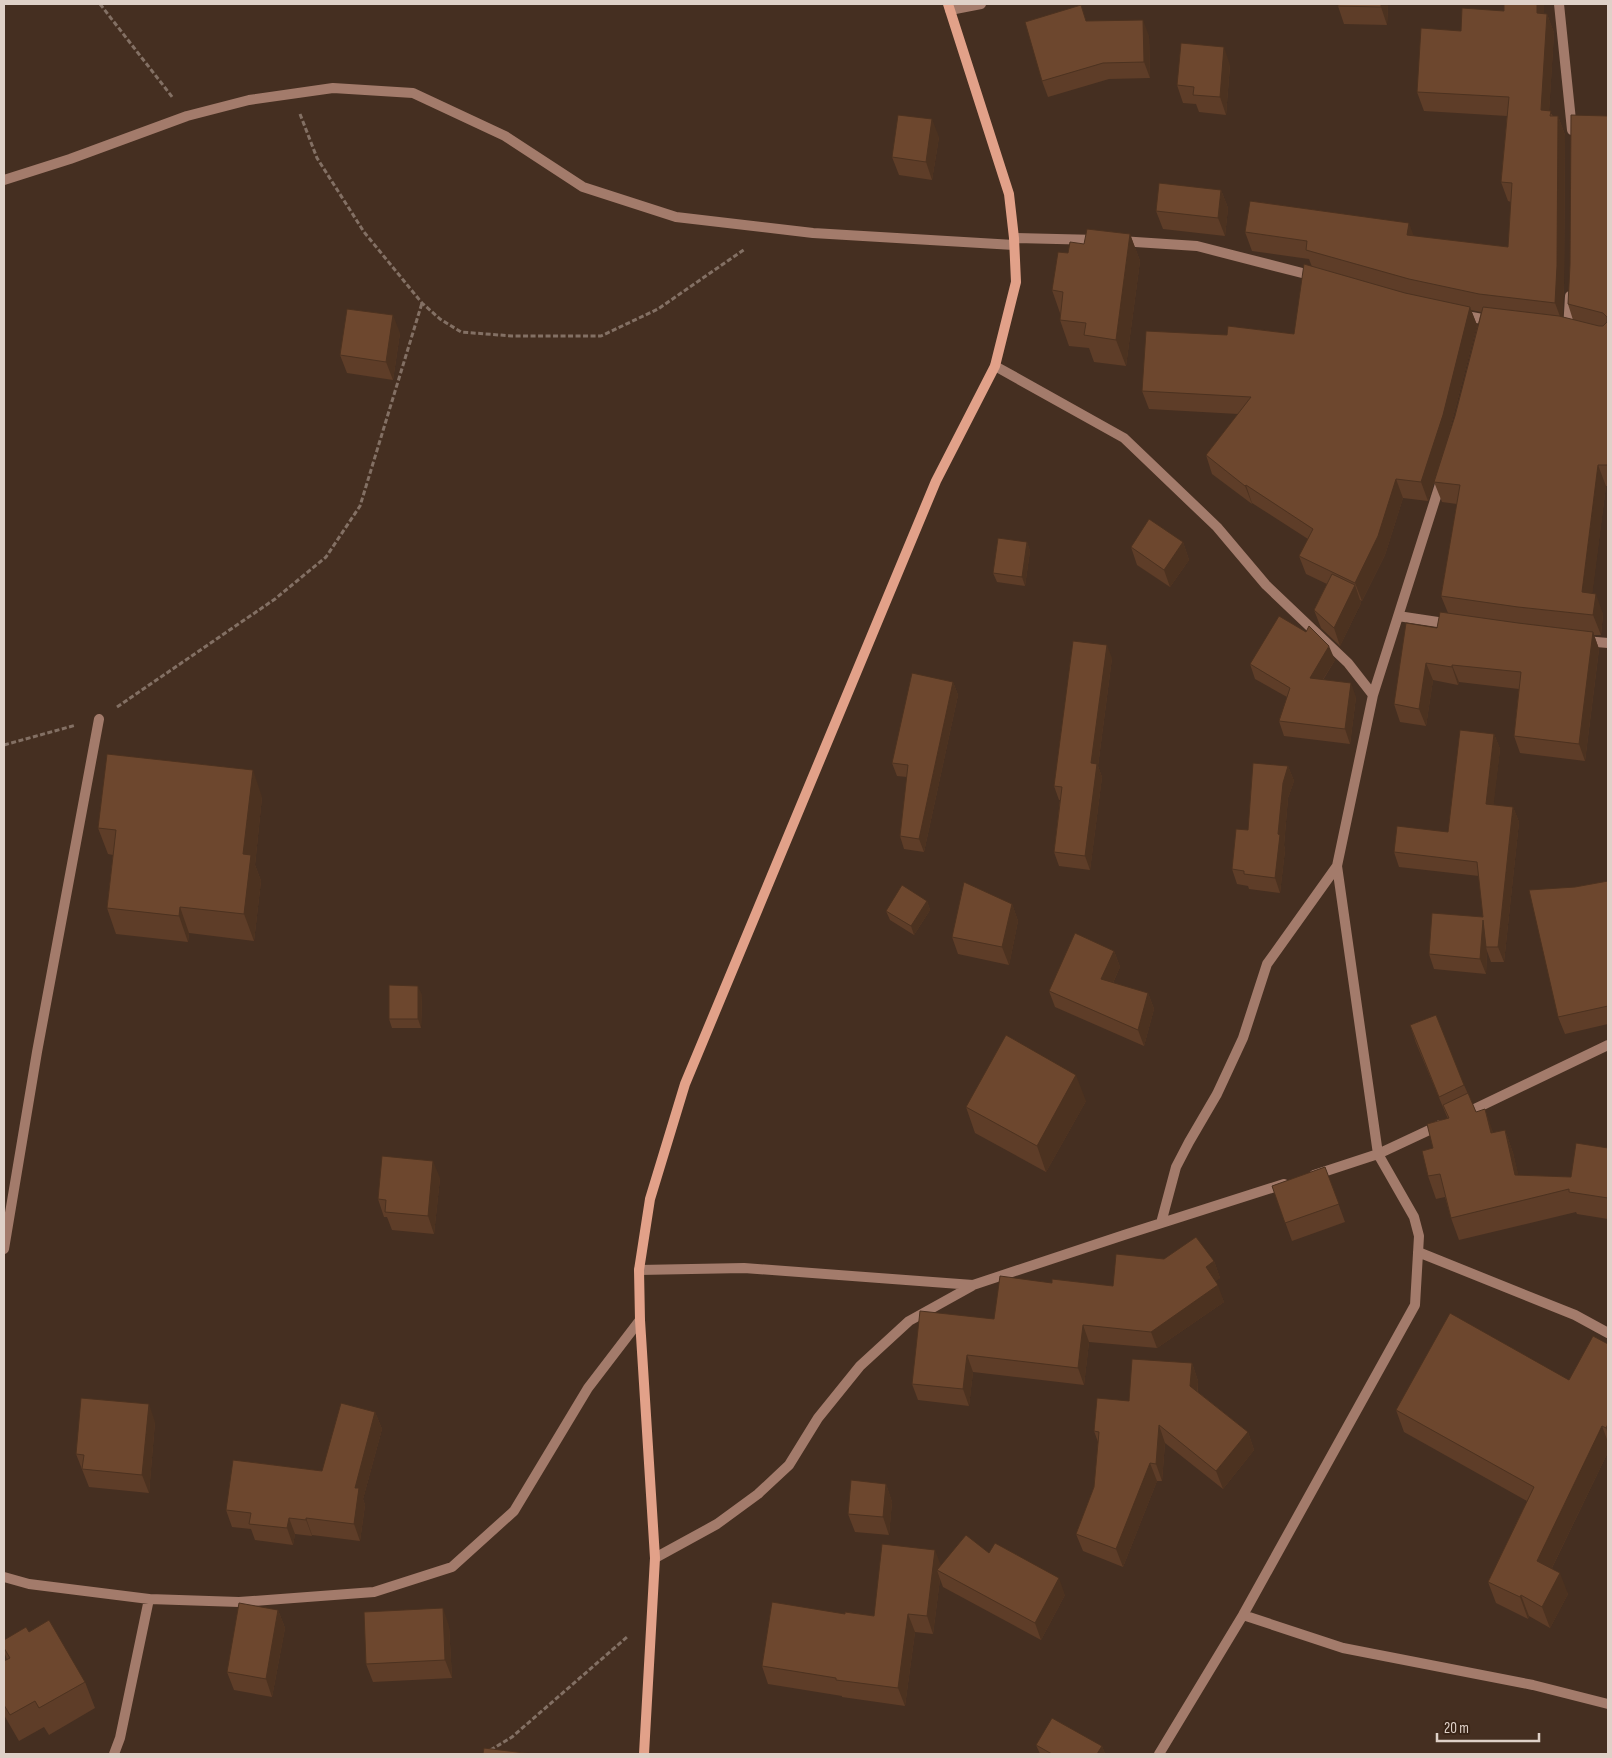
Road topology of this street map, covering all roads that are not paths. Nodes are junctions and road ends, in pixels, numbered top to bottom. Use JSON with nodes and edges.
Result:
{"nodes":[{"id":1,"x":981,"y":4,"type":"edge"},
{"id":2,"x":1559,"y":4,"type":"edge"},
{"id":3,"x":949,"y":7,"type":"edge"},
{"id":4,"x":1572,"y":140,"type":"edge"},
{"id":5,"x":4,"y":180,"type":"edge"},
{"id":6,"x":1014,"y":242,"type":"junction"},
{"id":7,"x":1327,"y":280,"type":"edge"},
{"id":8,"x":1570,"y":285,"type":"edge"},
{"id":9,"x":1450,"y":312,"type":"edge"},
{"id":10,"x":1504,"y":322,"type":"edge"},
{"id":11,"x":1568,"y":331,"type":"edge"},
{"id":12,"x":995,"y":366,"type":"junction"},
{"id":13,"x":1445,"y":471,"type":"edge"},
{"id":14,"x":1398,"y":616,"type":"junction"},
{"id":15,"x":1457,"y":624,"type":"edge"},
{"id":16,"x":1571,"y":639,"type":"edge"},
{"id":17,"x":1608,"y":644,"type":"edge"},
{"id":18,"x":1373,"y":696,"type":"junction"},
{"id":19,"x":99,"y":719,"type":"road end"},
{"id":20,"x":1337,"y":866,"type":"junction"},
{"id":21,"x":1608,"y":1045,"type":"edge"},
{"id":22,"x":1378,"y":1154,"type":"junction"},
{"id":23,"x":1161,"y":1223,"type":"junction"},
{"id":24,"x":4,"y":1249,"type":"edge"},
{"id":25,"x":1418,"y":1252,"type":"junction"},
{"id":26,"x":639,"y":1270,"type":"junction"},
{"id":27,"x":973,"y":1286,"type":"junction"},
{"id":28,"x":640,"y":1320,"type":"junction"},
{"id":29,"x":1608,"y":1333,"type":"edge"},
{"id":30,"x":655,"y":1558,"type":"junction"},
{"id":31,"x":4,"y":1577,"type":"edge"},
{"id":32,"x":149,"y":1599,"type":"junction"},
{"id":33,"x":1242,"y":1615,"type":"junction"},
{"id":34,"x":1608,"y":1704,"type":"edge"},
{"id":35,"x":114,"y":1754,"type":"edge"},
{"id":36,"x":644,"y":1754,"type":"edge"},
{"id":37,"x":1158,"y":1754,"type":"edge"}],
"edges":[{"from":1,"to":3,"type":"street"},
{"from":2,"to":4,"type":"street"},
{"from":3,"to":6,"type":"street"},
{"from":5,"to":6,"type":"street"},
{"from":6,"to":7,"type":"street"},
{"from":6,"to":12,"type":"street"},
{"from":8,"to":11,"type":"street"},
{"from":9,"to":10,"type":"street"},
{"from":12,"to":18,"type":"street"},
{"from":12,"to":26,"type":"street"},
{"from":13,"to":14,"type":"street"},
{"from":14,"to":15,"type":"street"},
{"from":14,"to":18,"type":"street"},
{"from":16,"to":17,"type":"street"},
{"from":18,"to":20,"type":"street"},
{"from":19,"to":24,"type":"street"},
{"from":20,"to":22,"type":"street"},
{"from":20,"to":23,"type":"street"},
{"from":21,"to":22,"type":"street"},
{"from":22,"to":23,"type":"street"},
{"from":22,"to":25,"type":"street"},
{"from":23,"to":27,"type":"street"},
{"from":25,"to":29,"type":"street"},
{"from":25,"to":33,"type":"street"},
{"from":26,"to":27,"type":"street"},
{"from":26,"to":28,"type":"street"},
{"from":27,"to":30,"type":"street"},
{"from":28,"to":30,"type":"street"},
{"from":28,"to":32,"type":"street"},
{"from":30,"to":36,"type":"street"},
{"from":31,"to":32,"type":"street"},
{"from":32,"to":35,"type":"street"},
{"from":33,"to":34,"type":"street"},
{"from":33,"to":37,"type":"street"}]}
